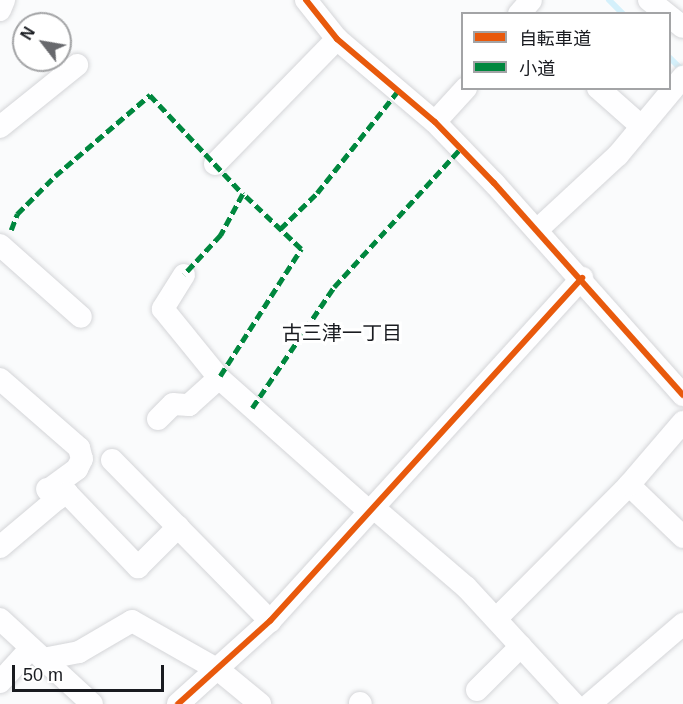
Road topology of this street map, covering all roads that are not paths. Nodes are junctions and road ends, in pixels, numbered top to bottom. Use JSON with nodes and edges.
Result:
{"nodes":[{"id":1,"x":4,"y":0,"type":"edge"},
{"id":2,"x":306,"y":0,"type":"edge"},
{"id":3,"x":505,"y":0,"type":"edge"},
{"id":4,"x":531,"y":0,"type":"edge"},
{"id":5,"x":649,"y":0,"type":"edge"},
{"id":6,"x":0,"y":10,"type":"edge"},
{"id":7,"x":516,"y":12,"type":"edge"},
{"id":8,"x":520,"y":12,"type":"edge"},
{"id":9,"x":680,"y":14,"type":"edge"},
{"id":10,"x":337,"y":39,"type":"junction"},
{"id":11,"x":77,"y":65,"type":"dead end"},
{"id":12,"x":683,"y":77,"type":"edge"},
{"id":13,"x":464,"y":90,"type":"edge"},
{"id":14,"x":600,"y":90,"type":"edge"},
{"id":15,"x":435,"y":122,"type":"junction"},
{"id":16,"x":641,"y":126,"type":"junction"},
{"id":17,"x":0,"y":127,"type":"edge"},
{"id":18,"x":215,"y":164,"type":"dead end"},
{"id":19,"x":537,"y":230,"type":"junction"},
{"id":20,"x":4,"y":238,"type":"edge"},
{"id":21,"x":184,"y":275,"type":"dead end"},
{"id":22,"x":582,"y":278,"type":"junction"},
{"id":23,"x":76,"y":304,"type":"dead end"},
{"id":24,"x":219,"y":378,"type":"junction"},
{"id":25,"x":0,"y":379,"type":"edge"},
{"id":26,"x":683,"y":394,"type":"edge"},
{"id":27,"x":158,"y":419,"type":"dead end"},
{"id":28,"x":683,"y":422,"type":"edge"},
{"id":29,"x":112,"y":460,"type":"dead end"},
{"id":30,"x":629,"y":484,"type":"junction"},
{"id":31,"x":48,"y":490,"type":"junction"},
{"id":32,"x":372,"y":510,"type":"junction"},
{"id":33,"x":178,"y":527,"type":"junction"},
{"id":34,"x":683,"y":537,"type":"edge"},
{"id":35,"x":0,"y":547,"type":"edge"},
{"id":36,"x":0,"y":619,"type":"edge"},
{"id":37,"x":496,"y":619,"type":"junction"},
{"id":38,"x":270,"y":621,"type":"junction"},
{"id":39,"x":683,"y":624,"type":"edge"},
{"id":40,"x":520,"y":646,"type":"junction"},
{"id":41,"x":37,"y":654,"type":"junction"},
{"id":42,"x":212,"y":669,"type":"junction"},
{"id":43,"x":0,"y":682,"type":"edge"},
{"id":44,"x":477,"y":690,"type":"dead end"},
{"id":45,"x":92,"y":704,"type":"edge"},
{"id":46,"x":178,"y":704,"type":"edge"},
{"id":47,"x":260,"y":704,"type":"edge"},
{"id":48,"x":574,"y":704,"type":"edge"},
{"id":49,"x":590,"y":704,"type":"edge"}],
"edges":[{"from":1,"to":6,"type":"street"},
{"from":2,"to":10,"type":"street"},
{"from":3,"to":7,"type":"street"},
{"from":4,"to":8,"type":"street"},
{"from":5,"to":9,"type":"street"},
{"from":10,"to":15,"type":"street"},
{"from":10,"to":18,"type":"street"},
{"from":11,"to":17,"type":"street"},
{"from":12,"to":16,"type":"street"},
{"from":13,"to":15,"type":"street"},
{"from":14,"to":16,"type":"street"},
{"from":15,"to":19,"type":"street"},
{"from":16,"to":19,"type":"street"},
{"from":19,"to":22,"type":"street"},
{"from":20,"to":23,"type":"street"},
{"from":21,"to":24,"type":"street"},
{"from":22,"to":26,"type":"street"},
{"from":22,"to":32,"type":"street"},
{"from":24,"to":27,"type":"street"},
{"from":24,"to":32,"type":"street"},
{"from":25,"to":31,"type":"street"},
{"from":28,"to":30,"type":"street"},
{"from":29,"to":33,"type":"street"},
{"from":30,"to":34,"type":"street"},
{"from":30,"to":37,"type":"street"},
{"from":31,"to":33,"type":"street"},
{"from":31,"to":35,"type":"street"},
{"from":32,"to":37,"type":"street"},
{"from":32,"to":38,"type":"street"},
{"from":33,"to":38,"type":"street"},
{"from":36,"to":41,"type":"street"},
{"from":37,"to":40,"type":"street"},
{"from":38,"to":42,"type":"street"},
{"from":39,"to":49,"type":"street"},
{"from":40,"to":44,"type":"street"},
{"from":40,"to":48,"type":"street"},
{"from":41,"to":42,"type":"street"},
{"from":41,"to":43,"type":"street"},
{"from":41,"to":45,"type":"street"},
{"from":42,"to":46,"type":"street"},
{"from":42,"to":47,"type":"street"}]}
